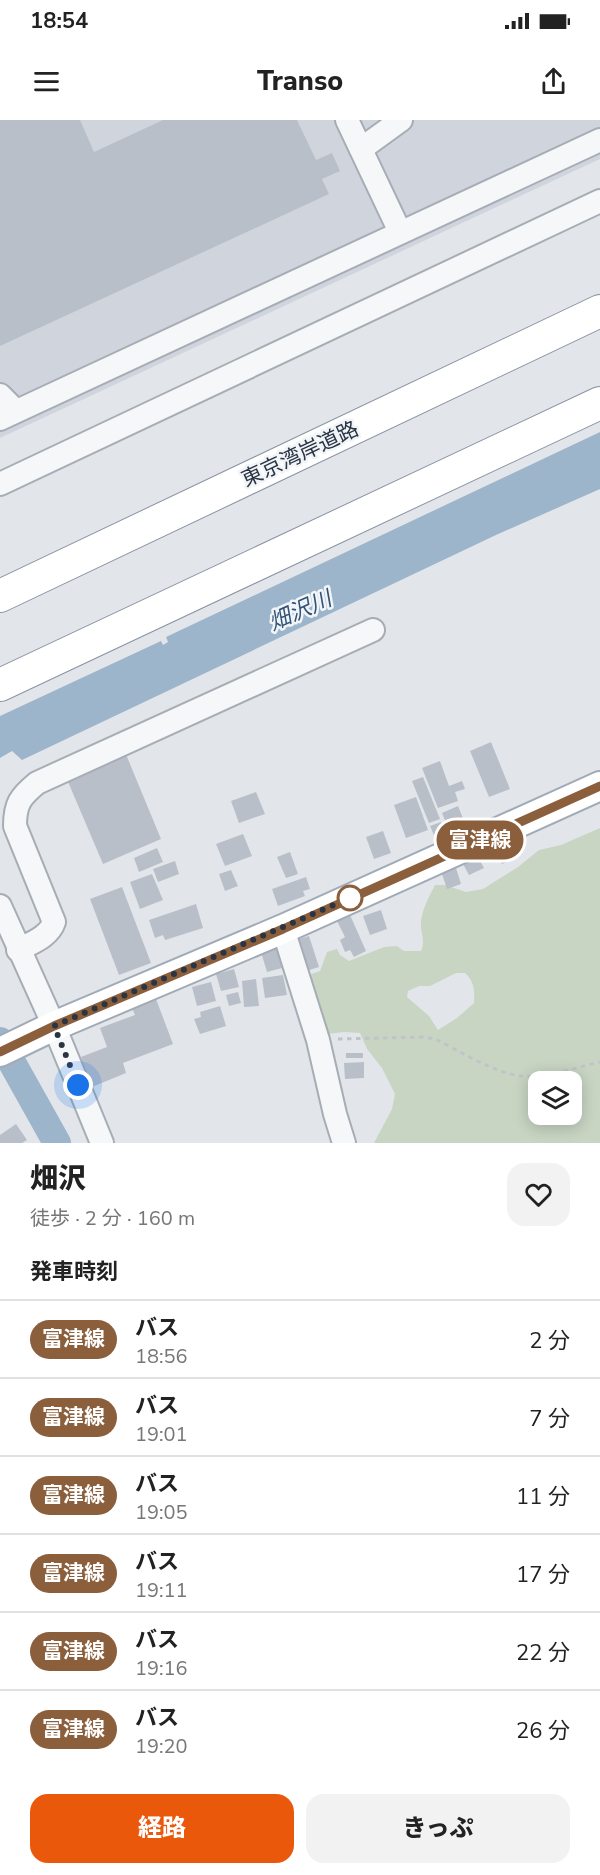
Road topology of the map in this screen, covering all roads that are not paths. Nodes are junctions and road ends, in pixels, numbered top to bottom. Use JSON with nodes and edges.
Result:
{"nodes":[{"id":1,"x":346,"y":120,"type":"edge"},
{"id":2,"x":401,"y":120,"type":"edge"},
{"id":3,"x":600,"y":140,"type":"edge"},
{"id":4,"x":361,"y":149,"type":"junction"},
{"id":5,"x":600,"y":201,"type":"edge"},
{"id":6,"x":400,"y":232,"type":"junction"},
{"id":7,"x":600,"y":311,"type":"edge"},
{"id":8,"x":0,"y":395,"type":"edge"},
{"id":9,"x":600,"y":403,"type":"edge"},
{"id":10,"x":8,"y":415,"type":"edge"},
{"id":11,"x":0,"y":484,"type":"edge"},
{"id":12,"x":0,"y":596,"type":"edge"},
{"id":13,"x":373,"y":630,"type":"dead end"},
{"id":14,"x":0,"y":685,"type":"edge"},
{"id":15,"x":600,"y":786,"type":"edge"},
{"id":16,"x":8,"y":813,"type":"edge"},
{"id":17,"x":0,"y":906,"type":"edge"},
{"id":18,"x":283,"y":929,"type":"junction"},
{"id":19,"x":18,"y":950,"type":"junction"},
{"id":20,"x":54,"y":1026,"type":"junction"},
{"id":21,"x":10,"y":1047,"type":"edge"},
{"id":22,"x":102,"y":1143,"type":"edge"},
{"id":23,"x":344,"y":1143,"type":"edge"}],
"edges":[{"from":1,"to":4,"type":"street"},
{"from":2,"to":4,"type":"street"},
{"from":3,"to":6,"type":"street"},
{"from":4,"to":6,"type":"street"},
{"from":5,"to":11,"type":"street"},
{"from":6,"to":10,"type":"street"},
{"from":7,"to":12,"type":"highway","name":"東京湾岸道路"},
{"from":8,"to":10,"type":"street"},
{"from":9,"to":14,"type":"highway"},
{"from":13,"to":16,"type":"street"},
{"from":15,"to":18,"type":"main road"},
{"from":16,"to":19,"type":"street"},
{"from":17,"to":19,"type":"street"},
{"from":18,"to":20,"type":"main road"},
{"from":18,"to":23,"type":"street"},
{"from":19,"to":20,"type":"street"},
{"from":20,"to":21,"type":"main road"},
{"from":20,"to":22,"type":"street"}]}
